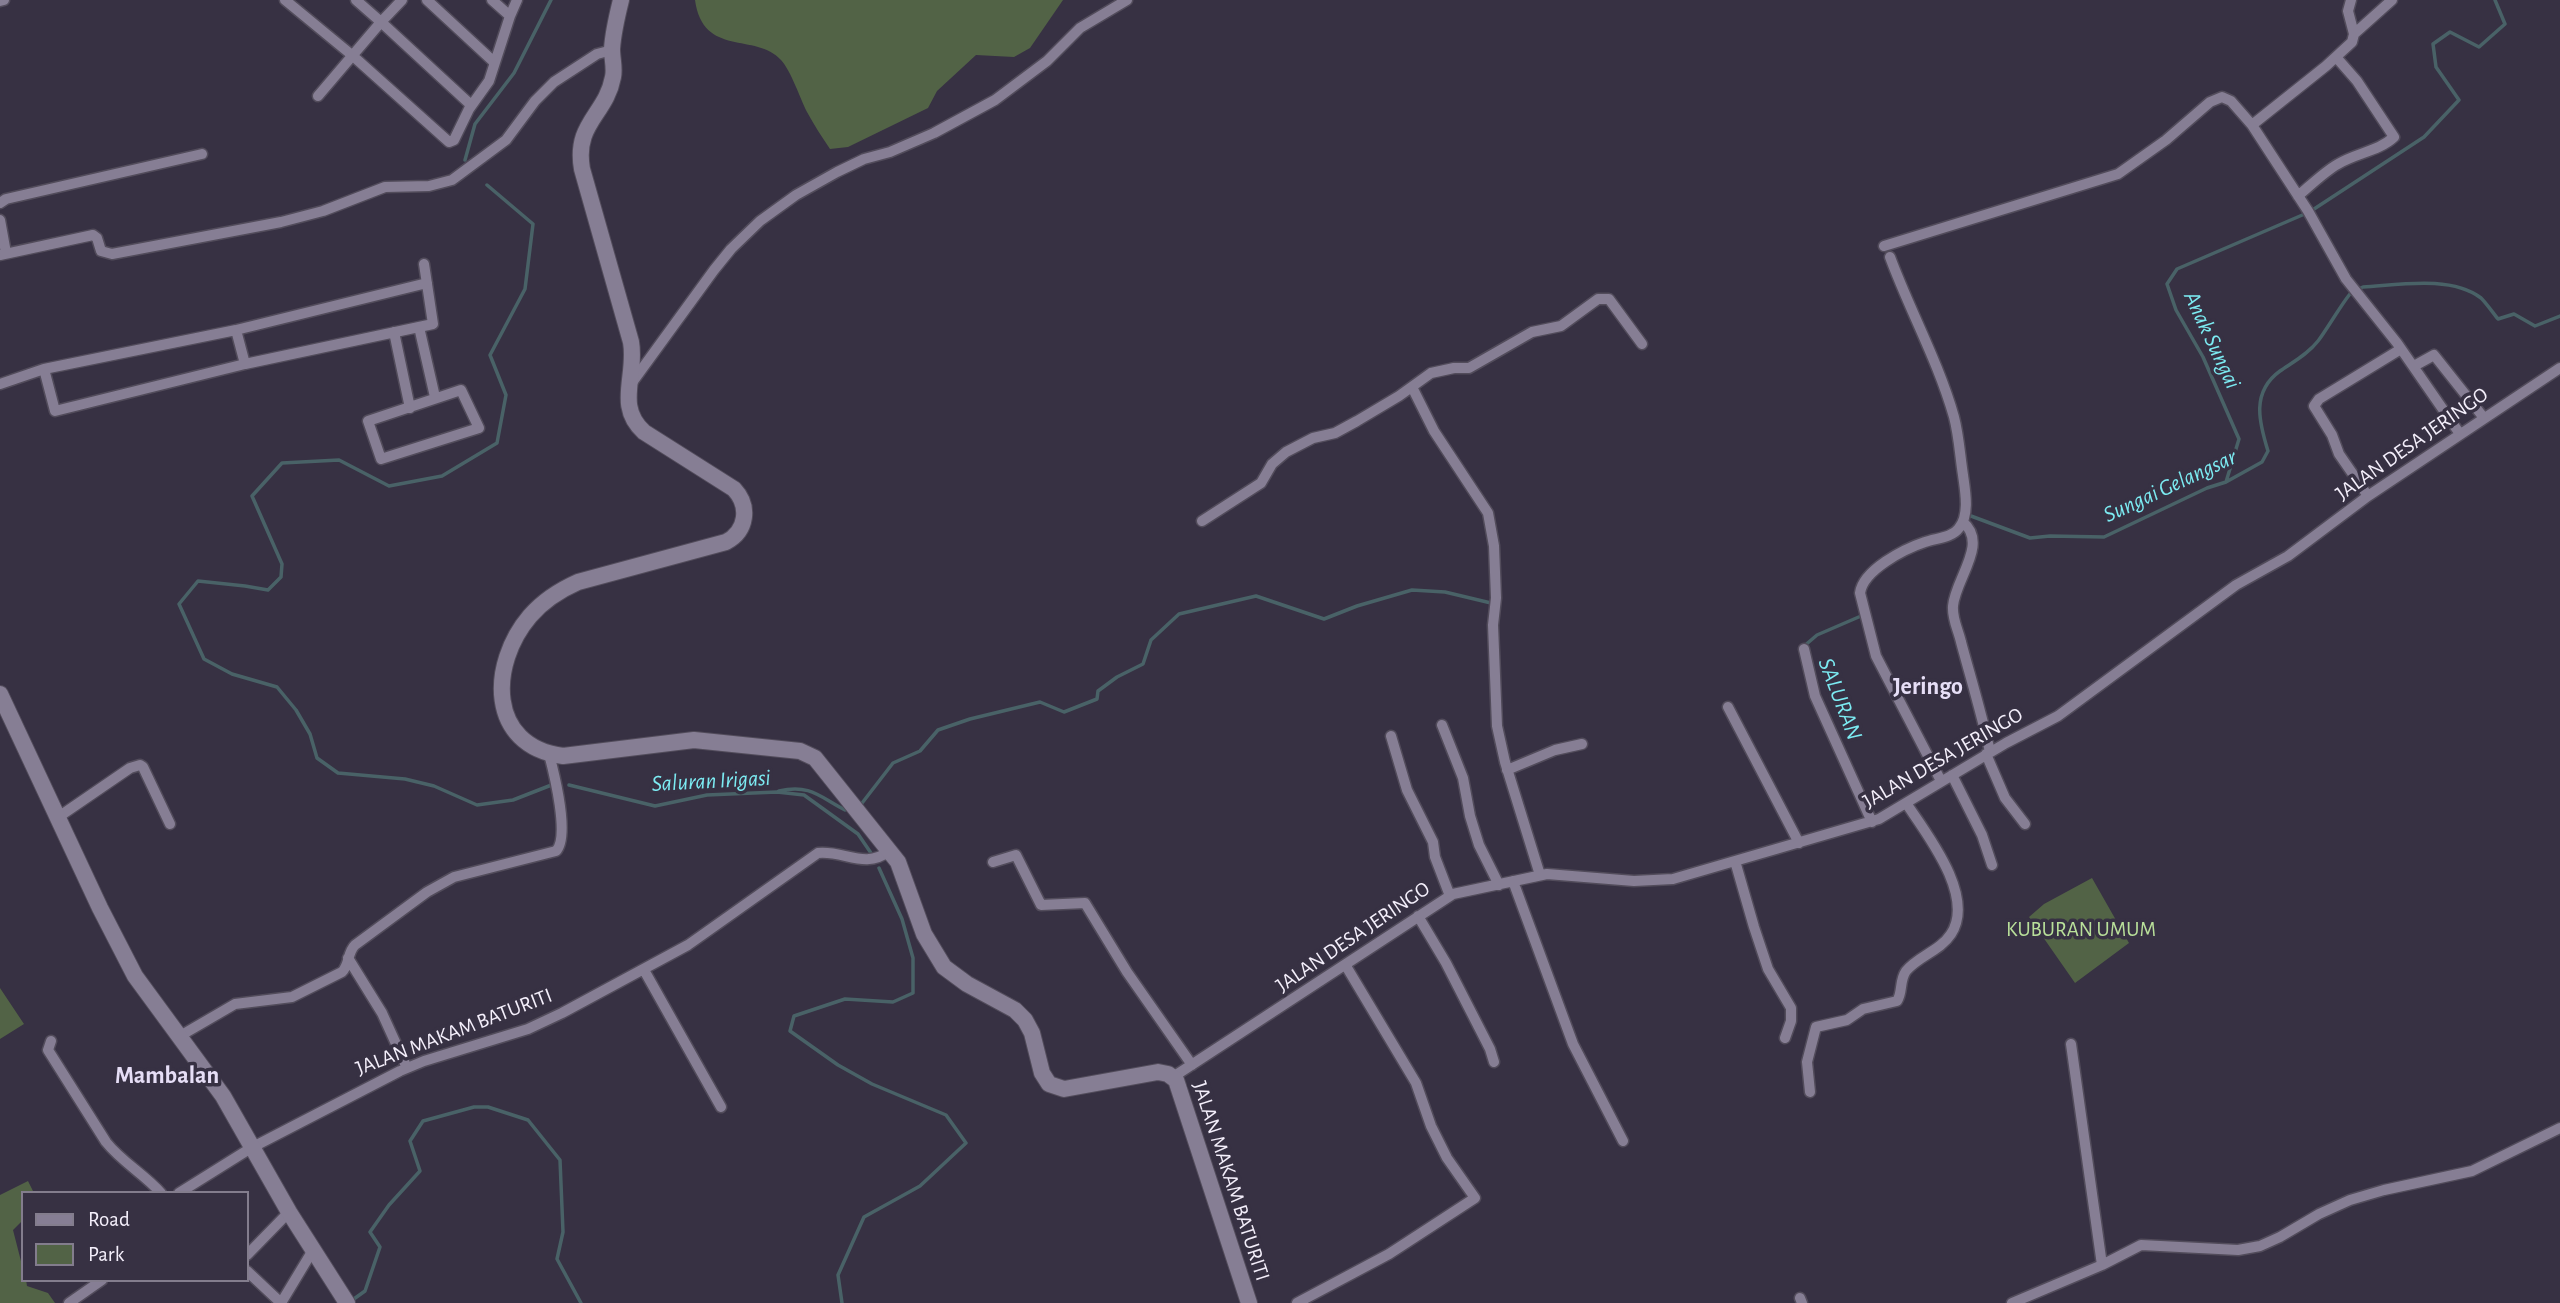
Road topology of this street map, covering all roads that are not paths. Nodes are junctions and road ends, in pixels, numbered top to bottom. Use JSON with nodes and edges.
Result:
{"nodes":[{"id":1,"x":285,"y":0,"type":"edge"},
{"id":2,"x":356,"y":0,"type":"edge"},
{"id":3,"x":402,"y":0,"type":"edge"},
{"id":4,"x":427,"y":0,"type":"edge"},
{"id":5,"x":492,"y":0,"type":"edge"},
{"id":6,"x":517,"y":0,"type":"edge"},
{"id":7,"x":621,"y":0,"type":"edge"},
{"id":8,"x":1127,"y":0,"type":"edge"},
{"id":9,"x":2351,"y":0,"type":"edge"},
{"id":10,"x":2392,"y":0,"type":"edge"},
{"id":11,"x":510,"y":16,"type":"junction"},
{"id":12,"x":381,"y":22,"type":"junction"},
{"id":13,"x":2354,"y":34,"type":"junction"},
{"id":14,"x":612,"y":50,"type":"junction"},
{"id":15,"x":353,"y":56,"type":"junction"},
{"id":16,"x":2336,"y":57,"type":"junction"},
{"id":17,"x":494,"y":62,"type":"junction"},
{"id":18,"x":318,"y":96,"type":"dead end"},
{"id":19,"x":471,"y":106,"type":"junction"},
{"id":20,"x":2252,"y":125,"type":"junction"},
{"id":21,"x":202,"y":154,"type":"dead end"},
{"id":22,"x":2298,"y":196,"type":"junction"},
{"id":23,"x":0,"y":203,"type":"edge"},
{"id":24,"x":0,"y":220,"type":"edge"},
{"id":25,"x":1884,"y":246,"type":"dead end"},
{"id":26,"x":3,"y":254,"type":"edge"},
{"id":27,"x":1890,"y":257,"type":"dead end"},
{"id":28,"x":424,"y":264,"type":"dead end"},
{"id":29,"x":427,"y":283,"type":"junction"},
{"id":30,"x":419,"y":327,"type":"junction"},
{"id":31,"x":236,"y":330,"type":"junction"},
{"id":32,"x":394,"y":332,"type":"junction"},
{"id":33,"x":1642,"y":344,"type":"dead end"},
{"id":34,"x":2402,"y":349,"type":"junction"},
{"id":35,"x":245,"y":364,"type":"junction"},
{"id":36,"x":2414,"y":366,"type":"junction"},
{"id":37,"x":2560,"y":368,"type":"edge"},
{"id":38,"x":44,"y":369,"type":"junction"},
{"id":39,"x":0,"y":384,"type":"edge"},
{"id":40,"x":631,"y":384,"type":"junction"},
{"id":41,"x":1412,"y":387,"type":"junction"},
{"id":42,"x":435,"y":397,"type":"junction"},
{"id":43,"x":410,"y":408,"type":"junction"},
{"id":44,"x":2484,"y":418,"type":"junction"},
{"id":45,"x":2460,"y":434,"type":"junction"},
{"id":46,"x":2368,"y":496,"type":"junction"},
{"id":47,"x":1202,"y":522,"type":"dead end"},
{"id":48,"x":1963,"y":522,"type":"junction"},
{"id":49,"x":1804,"y":649,"type":"dead end"},
{"id":50,"x":0,"y":694,"type":"edge"},
{"id":51,"x":1728,"y":707,"type":"dead end"},
{"id":52,"x":1442,"y":725,"type":"dead end"},
{"id":53,"x":1391,"y":736,"type":"dead end"},
{"id":54,"x":1583,"y":744,"type":"dead end"},
{"id":55,"x":1988,"y":753,"type":"junction"},
{"id":56,"x":549,"y":754,"type":"junction"},
{"id":57,"x":1507,"y":770,"type":"junction"},
{"id":58,"x":1952,"y":775,"type":"junction"},
{"id":59,"x":1941,"y":781,"type":"junction"},
{"id":60,"x":1906,"y":803,"type":"junction"},
{"id":61,"x":57,"y":817,"type":"junction"},
{"id":62,"x":1872,"y":822,"type":"junction"},
{"id":63,"x":170,"y":824,"type":"dead end"},
{"id":64,"x":2025,"y":824,"type":"dead end"},
{"id":65,"x":1799,"y":843,"type":"junction"},
{"id":66,"x":889,"y":851,"type":"junction"},
{"id":67,"x":1735,"y":861,"type":"junction"},
{"id":68,"x":993,"y":862,"type":"dead end"},
{"id":69,"x":1992,"y":865,"type":"dead end"},
{"id":70,"x":1540,"y":875,"type":"junction"},
{"id":71,"x":1513,"y":881,"type":"junction"},
{"id":72,"x":1499,"y":886,"type":"junction"},
{"id":73,"x":1450,"y":895,"type":"junction"},
{"id":74,"x":1418,"y":916,"type":"junction"},
{"id":75,"x":348,"y":958,"type":"junction"},
{"id":76,"x":1346,"y":966,"type":"junction"},
{"id":77,"x":644,"y":970,"type":"junction"},
{"id":78,"x":180,"y":1036,"type":"junction"},
{"id":79,"x":1785,"y":1038,"type":"dead end"},
{"id":80,"x":51,"y":1041,"type":"dead end"},
{"id":81,"x":2071,"y":1044,"type":"dead end"},
{"id":82,"x":1494,"y":1062,"type":"dead end"},
{"id":83,"x":1192,"y":1065,"type":"junction"},
{"id":84,"x":407,"y":1068,"type":"junction"},
{"id":85,"x":1173,"y":1077,"type":"junction"},
{"id":86,"x":1810,"y":1092,"type":"dead end"},
{"id":87,"x":721,"y":1107,"type":"dead end"},
{"id":88,"x":2560,"y":1128,"type":"edge"},
{"id":89,"x":1623,"y":1141,"type":"dead end"},
{"id":90,"x":251,"y":1148,"type":"junction"},
{"id":91,"x":159,"y":1191,"type":"edge"},
{"id":92,"x":182,"y":1191,"type":"edge"},
{"id":93,"x":289,"y":1212,"type":"junction"},
{"id":94,"x":313,"y":1250,"type":"junction"},
{"id":95,"x":248,"y":1254,"type":"edge"},
{"id":96,"x":2102,"y":1265,"type":"junction"},
{"id":97,"x":248,"y":1272,"type":"edge"},
{"id":98,"x":99,"y":1282,"type":"edge"},
{"id":99,"x":69,"y":1303,"type":"edge"},
{"id":100,"x":281,"y":1303,"type":"edge"},
{"id":101,"x":348,"y":1303,"type":"edge"},
{"id":102,"x":1249,"y":1303,"type":"edge"},
{"id":103,"x":1297,"y":1303,"type":"edge"},
{"id":104,"x":2012,"y":1303,"type":"edge"}],
"edges":[{"from":1,"to":15,"type":"street"},
{"from":2,"to":12,"type":"street"},
{"from":3,"to":12,"type":"street"},
{"from":4,"to":17,"type":"street"},
{"from":5,"to":11,"type":"street"},
{"from":6,"to":11,"type":"street"},
{"from":7,"to":14,"type":"street"},
{"from":8,"to":40,"type":"street"},
{"from":9,"to":13,"type":"street"},
{"from":10,"to":13,"type":"street"},
{"from":11,"to":17,"type":"street"},
{"from":12,"to":15,"type":"street"},
{"from":12,"to":19,"type":"street"},
{"from":13,"to":16,"type":"street"},
{"from":14,"to":26,"type":"street"},
{"from":14,"to":40,"type":"street"},
{"from":15,"to":18,"type":"street"},
{"from":15,"to":19,"type":"street"},
{"from":16,"to":20,"type":"street"},
{"from":16,"to":22,"type":"street"},
{"from":17,"to":19,"type":"street"},
{"from":20,"to":22,"type":"street"},
{"from":20,"to":25,"type":"street"},
{"from":21,"to":23,"type":"street"},
{"from":22,"to":34,"type":"street"},
{"from":24,"to":26,"type":"street"},
{"from":27,"to":48,"type":"street"},
{"from":28,"to":29,"type":"street"},
{"from":29,"to":30,"type":"street"},
{"from":29,"to":31,"type":"street"},
{"from":30,"to":32,"type":"street"},
{"from":30,"to":42,"type":"street"},
{"from":31,"to":35,"type":"street"},
{"from":31,"to":38,"type":"street"},
{"from":32,"to":35,"type":"street"},
{"from":32,"to":43,"type":"street"},
{"from":33,"to":41,"type":"street"},
{"from":34,"to":36,"type":"street"},
{"from":34,"to":46,"type":"street"},
{"from":35,"to":38,"type":"street"},
{"from":36,"to":44,"type":"street"},
{"from":36,"to":45,"type":"street"},
{"from":37,"to":44,"type":"street","name":"JALAN DESA JERINGO"},
{"from":38,"to":39,"type":"street"},
{"from":40,"to":56,"type":"street"},
{"from":41,"to":47,"type":"street"},
{"from":41,"to":57,"type":"street"},
{"from":42,"to":43,"type":"street"},
{"from":42,"to":43,"type":"street"},
{"from":44,"to":45,"type":"street","name":"JALAN DESA JERINGO"},
{"from":45,"to":46,"type":"street","name":"JALAN DESA JERINGO"},
{"from":46,"to":55,"type":"street","name":"JALAN DESA JERINGO"},
{"from":48,"to":55,"type":"street"},
{"from":48,"to":59,"type":"street"},
{"from":49,"to":62,"type":"street"},
{"from":50,"to":61,"type":"street"},
{"from":51,"to":65,"type":"street"},
{"from":52,"to":72,"type":"street"},
{"from":53,"to":73,"type":"street"},
{"from":54,"to":57,"type":"street"},
{"from":55,"to":58,"type":"street","name":"JALAN DESA JERINGO"},
{"from":55,"to":64,"type":"street"},
{"from":56,"to":66,"type":"street","name":"JALAN MAKAM BATURITI"},
{"from":56,"to":75,"type":"street"},
{"from":57,"to":70,"type":"street"},
{"from":58,"to":59,"type":"street","name":"JALAN DESA JERINGO"},
{"from":58,"to":69,"type":"street"},
{"from":59,"to":60,"type":"street","name":"JALAN DESA JERINGO"},
{"from":60,"to":62,"type":"street","name":"JALAN DESA JERINGO"},
{"from":60,"to":86,"type":"street"},
{"from":61,"to":63,"type":"street"},
{"from":61,"to":78,"type":"street"},
{"from":62,"to":65,"type":"street","name":"JALAN DESA JERINGO"},
{"from":65,"to":67,"type":"street","name":"JALAN DESA JERINGO"},
{"from":66,"to":77,"type":"street","name":"JALAN MAKAM BATURITI"},
{"from":66,"to":85,"type":"street","name":"JALAN MAKAM BATURITI"},
{"from":67,"to":70,"type":"street","name":"JALAN DESA JERINGO"},
{"from":67,"to":79,"type":"street"},
{"from":68,"to":83,"type":"street"},
{"from":70,"to":71,"type":"street","name":"JALAN DESA JERINGO"},
{"from":71,"to":72,"type":"street","name":"JALAN DESA JERINGO"},
{"from":71,"to":89,"type":"street"},
{"from":72,"to":73,"type":"street","name":"JALAN DESA JERINGO"},
{"from":73,"to":74,"type":"street","name":"JALAN DESA JERINGO"},
{"from":74,"to":76,"type":"street","name":"JALAN DESA JERINGO"},
{"from":74,"to":82,"type":"street"},
{"from":75,"to":78,"type":"street"},
{"from":75,"to":84,"type":"street"},
{"from":76,"to":83,"type":"street","name":"JALAN DESA JERINGO"},
{"from":76,"to":103,"type":"street"},
{"from":77,"to":84,"type":"street","name":"JALAN MAKAM BATURITI"},
{"from":77,"to":87,"type":"street"},
{"from":78,"to":90,"type":"street"},
{"from":80,"to":91,"type":"street"},
{"from":81,"to":96,"type":"street"},
{"from":83,"to":85,"type":"street","name":"JALAN DESA JERINGO"},
{"from":84,"to":90,"type":"street","name":"JALAN MAKAM BATURITI"},
{"from":85,"to":102,"type":"street","name":"JALAN MAKAM BATURITI"},
{"from":88,"to":96,"type":"street"},
{"from":90,"to":92,"type":"street","name":"JALAN MAKAM BATURITI"},
{"from":90,"to":93,"type":"street"},
{"from":93,"to":94,"type":"street"},
{"from":93,"to":95,"type":"street"},
{"from":94,"to":100,"type":"street"},
{"from":94,"to":101,"type":"street"},
{"from":96,"to":104,"type":"street"},
{"from":97,"to":100,"type":"street"},
{"from":98,"to":99,"type":"street"}]}
